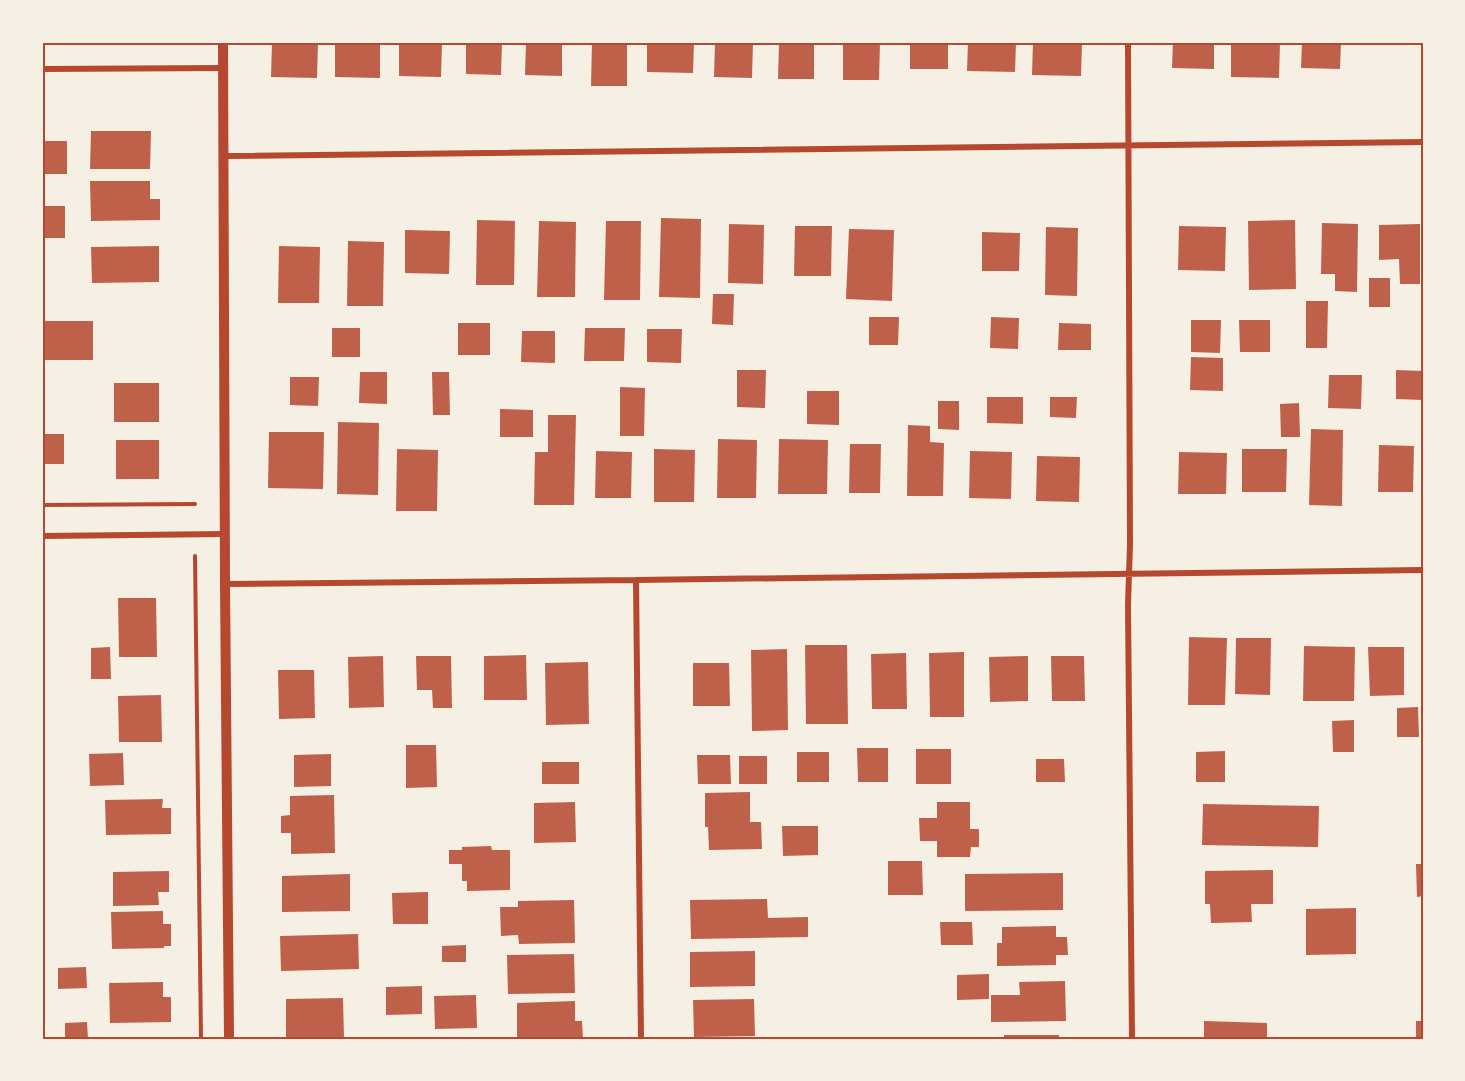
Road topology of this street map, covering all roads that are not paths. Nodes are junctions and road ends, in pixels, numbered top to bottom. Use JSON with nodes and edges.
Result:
{"nodes":[{"id":1,"x":223,"y":42,"type":"edge"},
{"id":2,"x":1128,"y":42,"type":"edge"},
{"id":3,"x":223,"y":68,"type":"junction"},
{"id":4,"x":42,"y":69,"type":"edge"},
{"id":5,"x":1423,"y":142,"type":"edge"},
{"id":6,"x":1128,"y":146,"type":"junction"},
{"id":7,"x":224,"y":156,"type":"junction"},
{"id":8,"x":225,"y":534,"type":"junction"},
{"id":9,"x":42,"y":536,"type":"edge"},
{"id":10,"x":1423,"y":570,"type":"edge"},
{"id":11,"x":1128,"y":574,"type":"junction"},
{"id":12,"x":636,"y":580,"type":"junction"},
{"id":13,"x":225,"y":584,"type":"junction"},
{"id":14,"x":229,"y":1039,"type":"edge"},
{"id":15,"x":641,"y":1039,"type":"edge"},
{"id":16,"x":1132,"y":1039,"type":"edge"}],
"edges":[{"from":1,"to":3,"type":"street"},
{"from":2,"to":6,"type":"street"},
{"from":3,"to":4,"type":"street"},
{"from":3,"to":7,"type":"street"},
{"from":5,"to":6,"type":"street"},
{"from":6,"to":7,"type":"street"},
{"from":6,"to":11,"type":"street"},
{"from":7,"to":8,"type":"street"},
{"from":8,"to":9,"type":"street"},
{"from":8,"to":13,"type":"street"},
{"from":10,"to":11,"type":"street"},
{"from":11,"to":12,"type":"street"},
{"from":11,"to":16,"type":"street"},
{"from":12,"to":13,"type":"street"},
{"from":12,"to":15,"type":"street"},
{"from":13,"to":14,"type":"street"}]}
